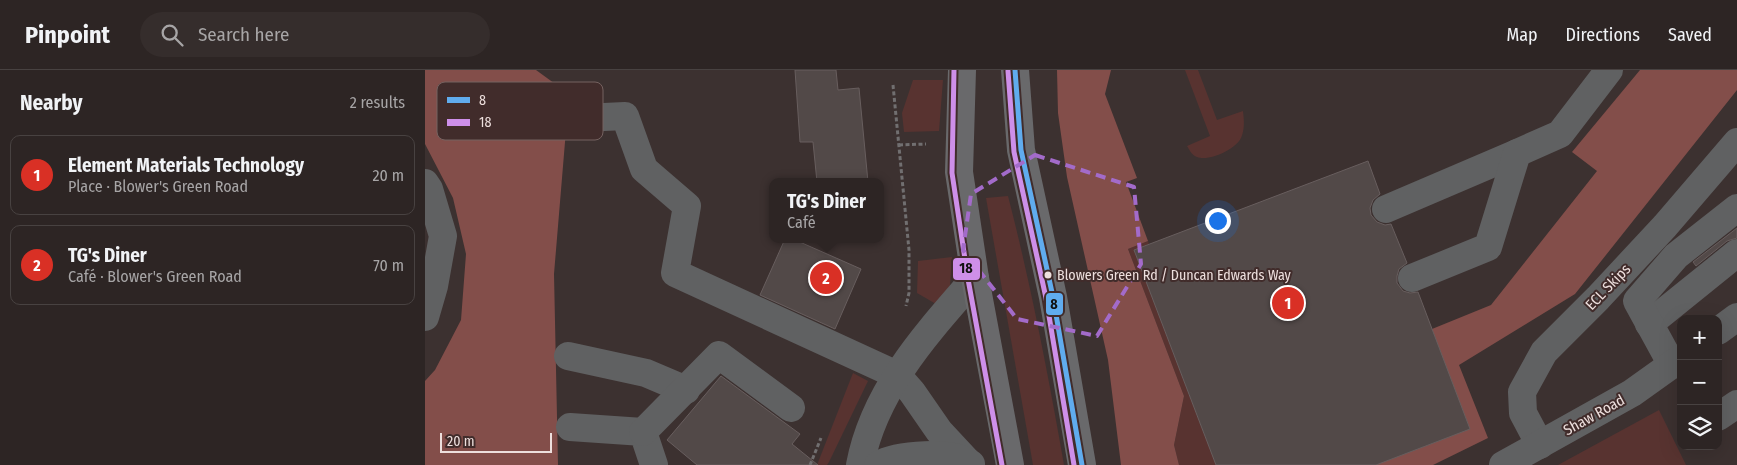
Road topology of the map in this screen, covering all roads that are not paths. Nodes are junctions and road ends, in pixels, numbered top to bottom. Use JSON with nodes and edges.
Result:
{"nodes":[{"id":1,"x":963,"y":70,"type":"edge"},
{"id":2,"x":1015,"y":70,"type":"edge"},
{"id":3,"x":1609,"y":70,"type":"edge"},
{"id":4,"x":603,"y":117,"type":"edge"},
{"id":5,"x":1737,"y":142,"type":"edge"},
{"id":6,"x":1517,"y":153,"type":"junction"},
{"id":7,"x":425,"y":183,"type":"edge"},
{"id":8,"x":1737,"y":208,"type":"edge"},
{"id":9,"x":1386,"y":209,"type":"dead end"},
{"id":10,"x":1737,"y":253,"type":"edge"},
{"id":11,"x":975,"y":278,"type":"junction"},
{"id":12,"x":1412,"y":278,"type":"dead end"},
{"id":13,"x":425,"y":317,"type":"edge"},
{"id":14,"x":1737,"y":317,"type":"edge"},
{"id":15,"x":1649,"y":324,"type":"junction"},
{"id":16,"x":1722,"y":328,"type":"edge"},
{"id":17,"x":568,"y":356,"type":"dead end"},
{"id":18,"x":1676,"y":361,"type":"edge"},
{"id":19,"x":897,"y":375,"type":"junction"},
{"id":20,"x":686,"y":390,"type":"junction"},
{"id":21,"x":1737,"y":404,"type":"edge"},
{"id":22,"x":791,"y":408,"type":"dead end"},
{"id":23,"x":1722,"y":414,"type":"edge"},
{"id":24,"x":570,"y":427,"type":"dead end"},
{"id":25,"x":643,"y":432,"type":"junction"},
{"id":26,"x":1540,"y":445,"type":"junction"},
{"id":27,"x":969,"y":462,"type":"edge"},
{"id":28,"x":654,"y":465,"type":"edge"},
{"id":29,"x":859,"y":465,"type":"edge"},
{"id":30,"x":878,"y":465,"type":"edge"},
{"id":31,"x":1010,"y":465,"type":"edge"},
{"id":32,"x":1082,"y":465,"type":"edge"},
{"id":33,"x":1503,"y":465,"type":"edge"}],
"edges":[{"from":1,"to":11,"type":"main road"},
{"from":2,"to":32,"type":"main road"},
{"from":3,"to":6,"type":"street"},
{"from":4,"to":19,"type":"street"},
{"from":5,"to":26,"type":"street","name":"ECL Skips"},
{"from":6,"to":9,"type":"street"},
{"from":6,"to":12,"type":"street"},
{"from":7,"to":13,"type":"street"},
{"from":8,"to":15,"type":"street"},
{"from":10,"to":15,"type":"street"},
{"from":11,"to":19,"type":"street"},
{"from":11,"to":31,"type":"main road"},
{"from":14,"to":16,"type":"street"},
{"from":15,"to":18,"type":"street"},
{"from":17,"to":20,"type":"street"},
{"from":18,"to":26,"type":"street","name":"Shaw Road"},
{"from":19,"to":27,"type":"street"},
{"from":19,"to":29,"type":"street"},
{"from":20,"to":22,"type":"street"},
{"from":20,"to":25,"type":"street"},
{"from":21,"to":23,"type":"street"},
{"from":24,"to":25,"type":"street"},
{"from":25,"to":28,"type":"street"},
{"from":26,"to":33,"type":"street","name":"Shaw Road"},
{"from":27,"to":30,"type":"street"}]}
